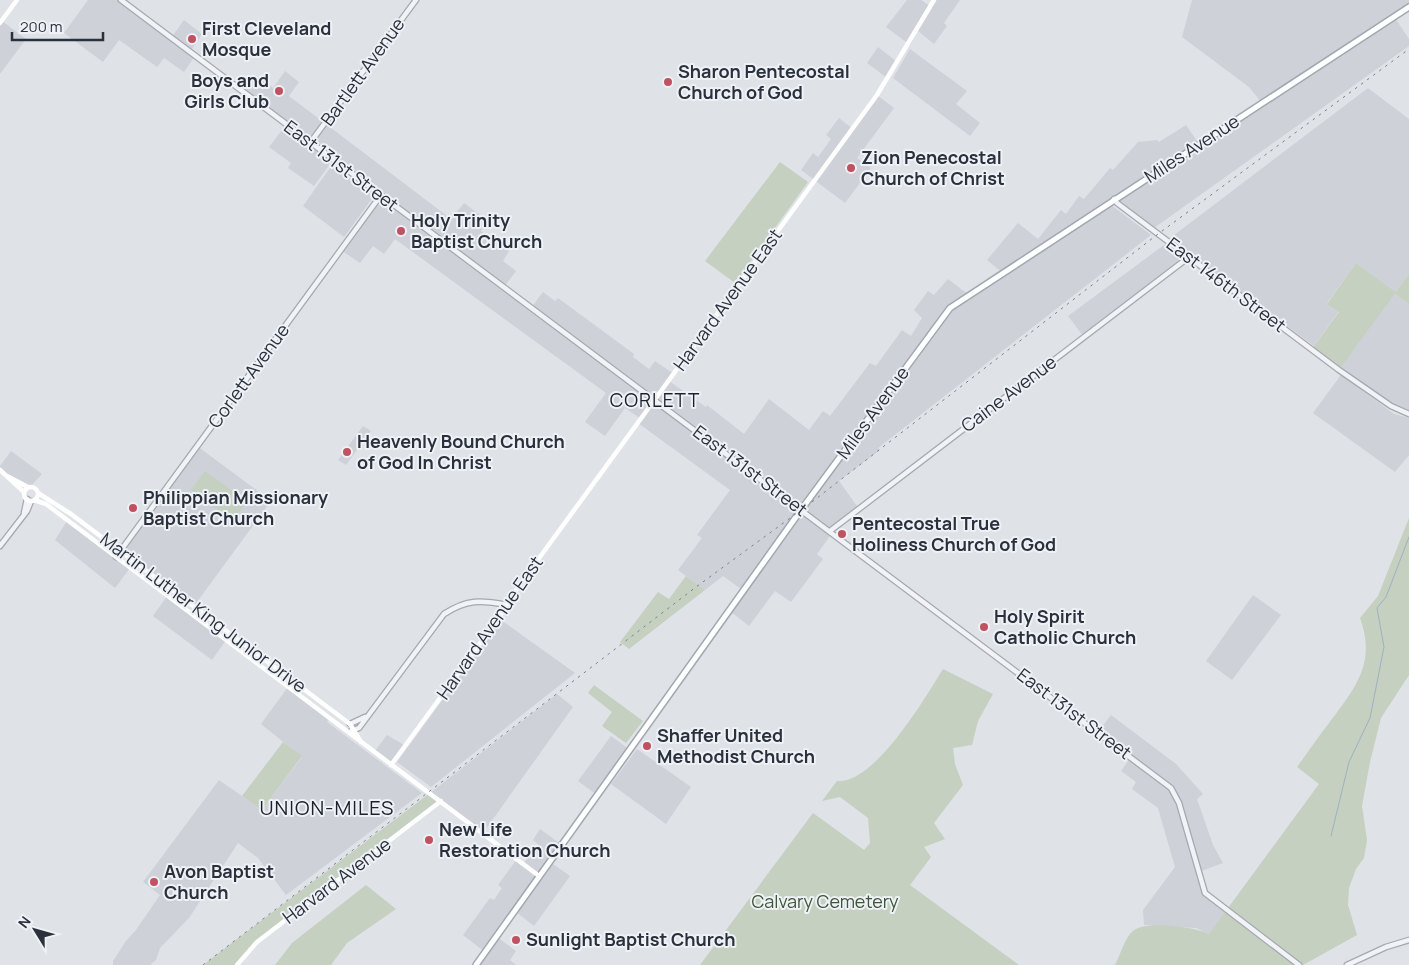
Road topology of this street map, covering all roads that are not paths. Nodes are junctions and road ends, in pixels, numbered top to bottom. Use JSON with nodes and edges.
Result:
{"nodes":[{"id":1,"x":17,"y":0,"type":"edge"},
{"id":2,"x":120,"y":0,"type":"edge"},
{"id":3,"x":416,"y":0,"type":"edge"},
{"id":4,"x":934,"y":0,"type":"edge"},
{"id":5,"x":1409,"y":7,"type":"edge"},
{"id":6,"x":0,"y":23,"type":"edge"},
{"id":7,"x":310,"y":143,"type":"junction"},
{"id":8,"x":382,"y":196,"type":"junction"},
{"id":9,"x":1114,"y":199,"type":"junction"},
{"id":10,"x":1189,"y":257,"type":"junction"},
{"id":11,"x":655,"y":400,"type":"junction"},
{"id":12,"x":1409,"y":414,"type":"edge"},
{"id":13,"x":0,"y":470,"type":"edge"},
{"id":14,"x":26,"y":490,"type":"junction"},
{"id":15,"x":38,"y":493,"type":"junction"},
{"id":16,"x":30,"y":500,"type":"junction"},
{"id":17,"x":801,"y":510,"type":"junction"},
{"id":18,"x":830,"y":531,"type":"junction"},
{"id":19,"x":0,"y":546,"type":"edge"},
{"id":20,"x":120,"y":551,"type":"junction"},
{"id":21,"x":116,"y":557,"type":"junction"},
{"id":22,"x":507,"y":605,"type":"junction"},
{"id":23,"x":368,"y":715,"type":"junction"},
{"id":24,"x":350,"y":724,"type":"junction"},
{"id":25,"x":357,"y":729,"type":"junction"},
{"id":26,"x":345,"y":730,"type":"junction"},
{"id":27,"x":362,"y":743,"type":"junction"},
{"id":28,"x":392,"y":765,"type":"junction"},
{"id":29,"x":441,"y":801,"type":"junction"},
{"id":30,"x":540,"y":876,"type":"junction"},
{"id":31,"x":1409,"y":940,"type":"edge"},
{"id":32,"x":237,"y":965,"type":"edge"},
{"id":33,"x":476,"y":965,"type":"edge"},
{"id":34,"x":1299,"y":965,"type":"edge"},
{"id":35,"x":1346,"y":965,"type":"edge"}],
"edges":[{"from":1,"to":6,"type":"main road"},
{"from":2,"to":7,"type":"street","name":"East 131st Street"},
{"from":3,"to":7,"type":"street","name":"Bartlett Avenue"},
{"from":4,"to":11,"type":"main road","name":"Harvard Avenue East"},
{"from":5,"to":9,"type":"main road","name":"Miles Avenue"},
{"from":7,"to":8,"type":"street","name":"East 131st Street"},
{"from":8,"to":11,"type":"street","name":"East 131st Street"},
{"from":8,"to":20,"type":"street","name":"Corlett Avenue"},
{"from":9,"to":10,"type":"street","name":"East 146th Street"},
{"from":9,"to":17,"type":"main road","name":"Miles Avenue"},
{"from":10,"to":12,"type":"street","name":"East 146th Street"},
{"from":10,"to":18,"type":"street","name":"Caine Avenue"},
{"from":11,"to":17,"type":"street","name":"East 131st Street"},
{"from":11,"to":22,"type":"main road","name":"Harvard Avenue East"},
{"from":13,"to":14,"type":"main road"},
{"from":14,"to":15,"type":"main road","name":"Martin Luther King Junior Drive"},
{"from":14,"to":16,"type":"main road"},
{"from":15,"to":16,"type":"main road"},
{"from":15,"to":20,"type":"main road","name":"Martin Luther King Junior Drive"},
{"from":16,"to":19,"type":"street"},
{"from":16,"to":21,"type":"main road","name":"Martin Luther King Junior Drive"},
{"from":17,"to":18,"type":"street","name":"East 131st Street"},
{"from":17,"to":30,"type":"main road","name":"Miles Avenue"},
{"from":18,"to":34,"type":"street","name":"East 131st Street"},
{"from":20,"to":21,"type":"street","name":"Corlett Avenue"},
{"from":20,"to":24,"type":"main road","name":"Martin Luther King Junior Drive"},
{"from":21,"to":26,"type":"main road","name":"Martin Luther King Junior Drive"},
{"from":22,"to":23,"type":"street"},
{"from":22,"to":28,"type":"main road","name":"Harvard Avenue East"},
{"from":23,"to":24,"type":"street"},
{"from":23,"to":25,"type":"street"},
{"from":24,"to":25,"type":"main road","name":"Martin Luther King Junior Drive"},
{"from":25,"to":26,"type":"street"},
{"from":25,"to":27,"type":"main road"},
{"from":26,"to":27,"type":"main road","name":"Martin Luther King Junior Drive"},
{"from":27,"to":28,"type":"main road","name":"Martin Luther King Junior Drive"},
{"from":28,"to":29,"type":"main road","name":"Martin Luther King Junior Drive"},
{"from":29,"to":30,"type":"main road","name":"Martin Luther King Junior Drive"},
{"from":29,"to":32,"type":"main road","name":"Harvard Avenue"},
{"from":30,"to":33,"type":"main road","name":"Miles Avenue"},
{"from":31,"to":35,"type":"street"}]}
